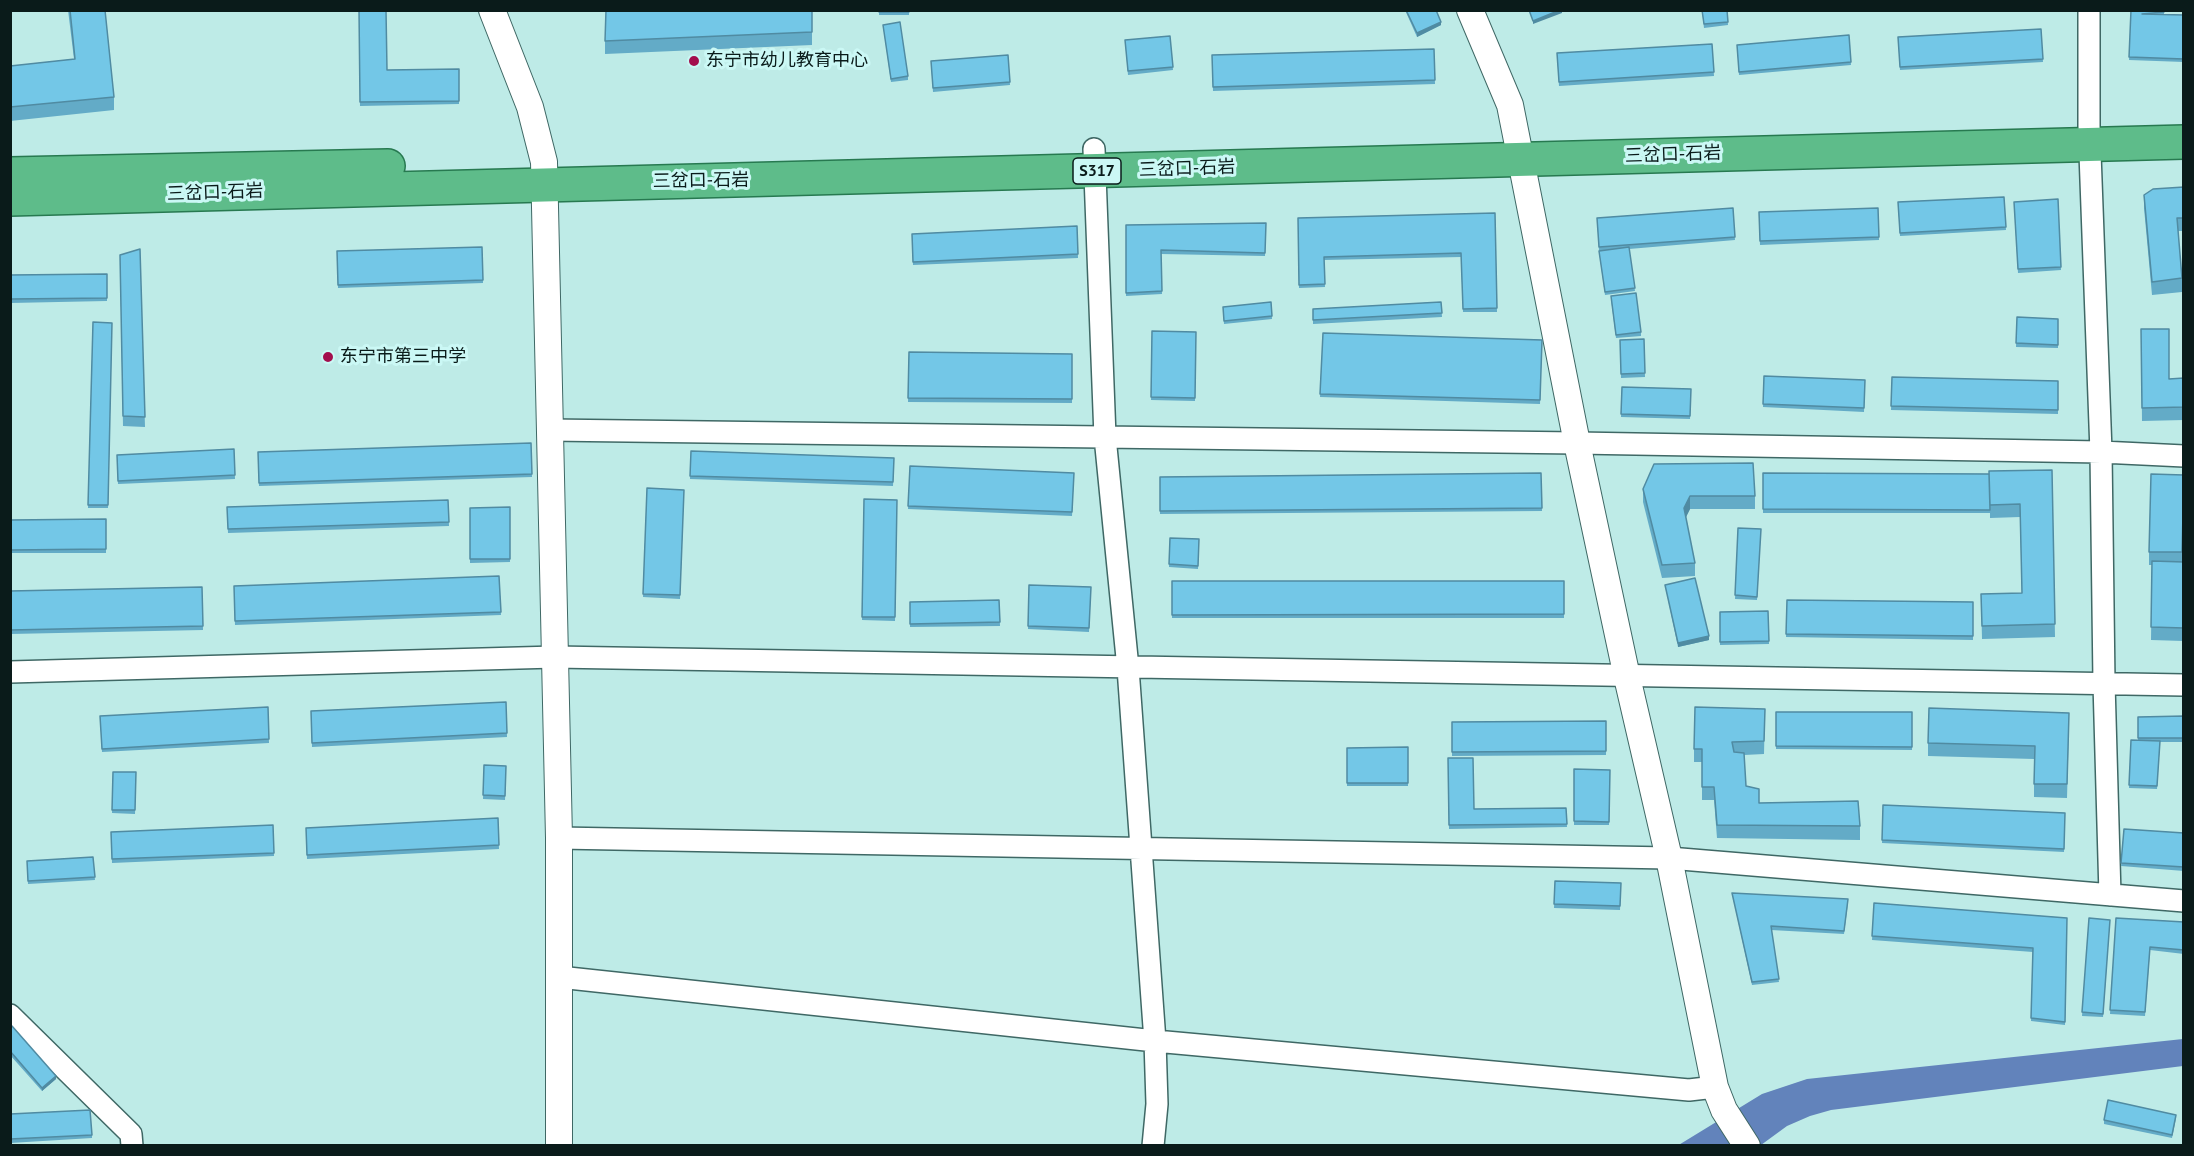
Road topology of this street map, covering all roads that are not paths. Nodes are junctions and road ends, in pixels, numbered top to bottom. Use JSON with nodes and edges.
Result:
{"nodes":[{"id":1,"x":492,"y":10,"type":"edge"},
{"id":2,"x":1470,"y":10,"type":"edge"},
{"id":3,"x":2089,"y":10,"type":"edge"},
{"id":4,"x":2184,"y":123,"type":"edge"},
{"id":5,"x":2090,"y":135,"type":"junction"},
{"id":6,"x":2184,"y":142,"type":"edge"},
{"id":7,"x":1519,"y":149,"type":"junction"},
{"id":8,"x":1094,"y":160,"type":"junction"},
{"id":9,"x":544,"y":173,"type":"junction"},
{"id":10,"x":10,"y":174,"type":"edge"},
{"id":11,"x":10,"y":198,"type":"edge"},
{"id":12,"x":549,"y":430,"type":"junction"},
{"id":13,"x":1105,"y":437,"type":"junction"},
{"id":14,"x":1577,"y":443,"type":"junction"},
{"id":15,"x":2101,"y":452,"type":"junction"},
{"id":16,"x":2184,"y":456,"type":"edge"},
{"id":17,"x":555,"y":657,"type":"junction"},
{"id":18,"x":1128,"y":668,"type":"junction"},
{"id":19,"x":10,"y":672,"type":"edge"},
{"id":20,"x":1627,"y":677,"type":"junction"},
{"id":21,"x":2104,"y":683,"type":"junction"},
{"id":22,"x":2184,"y":685,"type":"edge"},
{"id":23,"x":559,"y":838,"type":"junction"},
{"id":24,"x":1142,"y":847,"type":"junction"},
{"id":25,"x":1669,"y":858,"type":"junction"},
{"id":26,"x":2109,"y":895,"type":"junction"},
{"id":27,"x":2184,"y":902,"type":"edge"},
{"id":28,"x":559,"y":977,"type":"junction"},
{"id":29,"x":10,"y":1015,"type":"edge"},
{"id":30,"x":1155,"y":1041,"type":"junction"},
{"id":31,"x":1719,"y":1098,"type":"junction"},
{"id":32,"x":132,"y":1146,"type":"edge"},
{"id":33,"x":559,"y":1146,"type":"edge"},
{"id":34,"x":1153,"y":1146,"type":"edge"},
{"id":35,"x":1747,"y":1146,"type":"edge"}],
"edges":[{"from":1,"to":9,"type":"street"},
{"from":2,"to":7,"type":"street"},
{"from":3,"to":5,"type":"street"},
{"from":4,"to":5,"type":"highway","name":"三岔口-石岩","number":"S317"},
{"from":5,"to":6,"type":"highway","name":"三岔口-石岩","number":"S317"},
{"from":5,"to":7,"type":"highway","name":"三岔口-石岩","number":"S317"},
{"from":5,"to":15,"type":"street"},
{"from":7,"to":8,"type":"highway","name":"三岔口-石岩","number":"S317"},
{"from":7,"to":14,"type":"street"},
{"from":8,"to":9,"type":"highway","name":"三岔口-石岩","number":"S317"},
{"from":8,"to":13,"type":"street"},
{"from":9,"to":10,"type":"highway","name":"三岔口-石岩","number":"S317"},
{"from":9,"to":11,"type":"highway","name":"三岔口-石岩","number":"S317"},
{"from":9,"to":12,"type":"street"},
{"from":12,"to":13,"type":"street"},
{"from":12,"to":17,"type":"street"},
{"from":13,"to":14,"type":"street"},
{"from":13,"to":18,"type":"street"},
{"from":14,"to":15,"type":"street"},
{"from":14,"to":20,"type":"street"},
{"from":15,"to":16,"type":"street"},
{"from":15,"to":21,"type":"street"},
{"from":17,"to":18,"type":"street"},
{"from":17,"to":19,"type":"street"},
{"from":17,"to":23,"type":"street"},
{"from":18,"to":20,"type":"street"},
{"from":18,"to":24,"type":"street"},
{"from":20,"to":21,"type":"street"},
{"from":20,"to":25,"type":"street"},
{"from":21,"to":22,"type":"street"},
{"from":21,"to":26,"type":"street"},
{"from":23,"to":24,"type":"street"},
{"from":23,"to":28,"type":"street"},
{"from":24,"to":25,"type":"street"},
{"from":24,"to":30,"type":"street"},
{"from":25,"to":26,"type":"street"},
{"from":25,"to":31,"type":"street"},
{"from":26,"to":27,"type":"street"},
{"from":28,"to":30,"type":"street"},
{"from":28,"to":33,"type":"street"},
{"from":29,"to":32,"type":"street"},
{"from":30,"to":31,"type":"street"},
{"from":30,"to":34,"type":"street"},
{"from":31,"to":35,"type":"street"}]}
